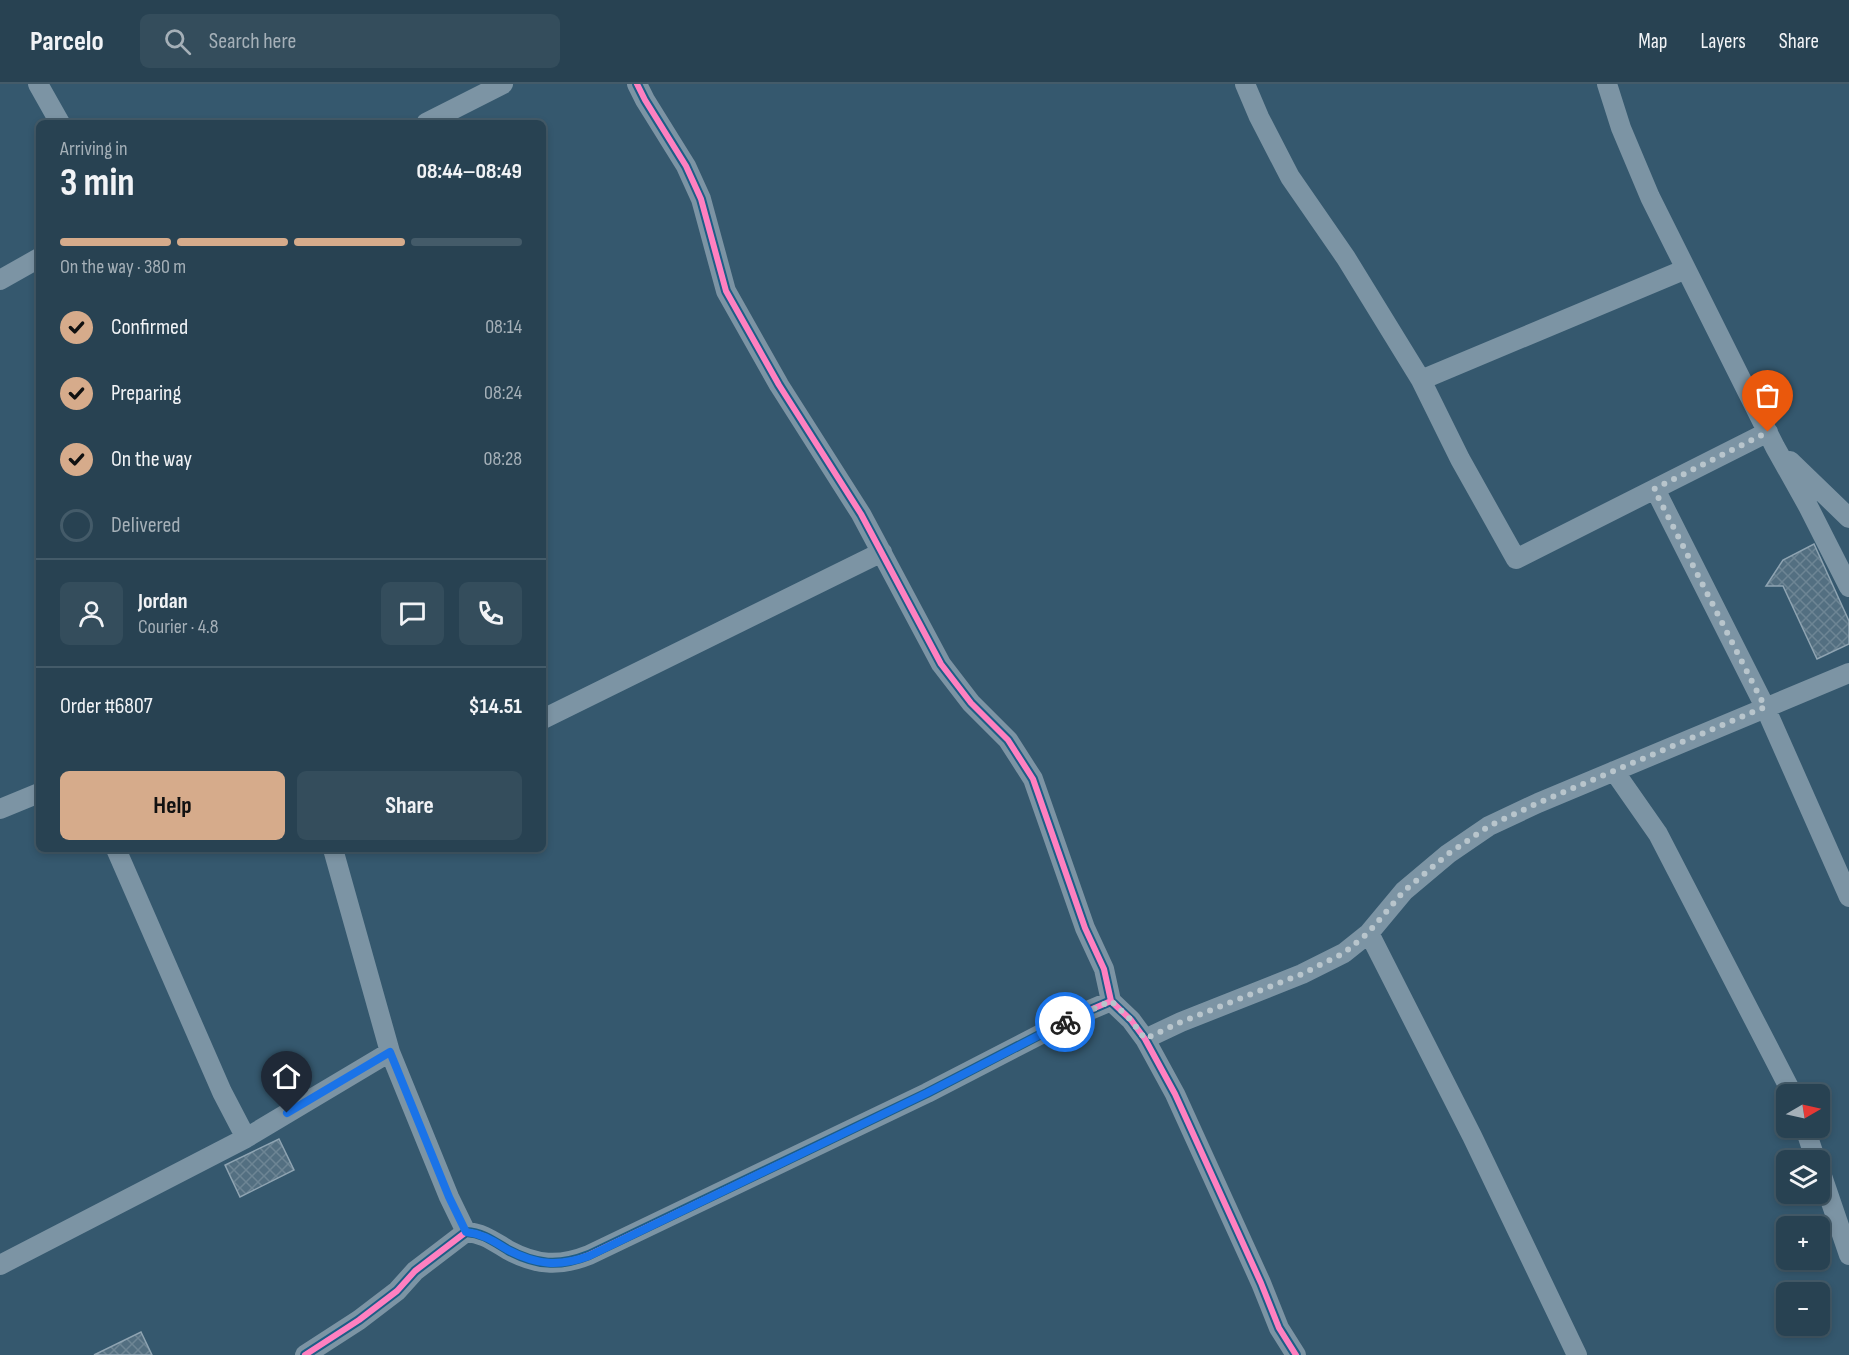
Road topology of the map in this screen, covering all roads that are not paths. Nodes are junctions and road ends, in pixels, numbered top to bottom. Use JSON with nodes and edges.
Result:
{"nodes":[{"id":1,"x":38,"y":84,"type":"edge"},
{"id":2,"x":503,"y":84,"type":"edge"},
{"id":3,"x":637,"y":84,"type":"edge"},
{"id":4,"x":1245,"y":84,"type":"edge"},
{"id":5,"x":1606,"y":84,"type":"edge"},
{"id":6,"x":58,"y":120,"type":"edge"},
{"id":7,"x":432,"y":120,"type":"edge"},
{"id":8,"x":36,"y":260,"type":"edge"},
{"id":9,"x":1686,"y":269,"type":"junction"},
{"id":10,"x":0,"y":280,"type":"edge"},
{"id":11,"x":1421,"y":380,"type":"junction"},
{"id":12,"x":1772,"y":440,"type":"junction"},
{"id":13,"x":1654,"y":489,"type":"junction"},
{"id":14,"x":1849,"y":518,"type":"edge"},
{"id":15,"x":882,"y":552,"type":"junction"},
{"id":16,"x":1849,"y":587,"type":"edge"},
{"id":17,"x":1849,"y":673,"type":"edge"},
{"id":18,"x":1765,"y":707,"type":"junction"},
{"id":19,"x":546,"y":718,"type":"edge"},
{"id":20,"x":1614,"y":771,"type":"junction"},
{"id":21,"x":36,"y":794,"type":"edge"},
{"id":22,"x":0,"y":809,"type":"edge"},
{"id":23,"x":118,"y":852,"type":"edge"},
{"id":24,"x":334,"y":852,"type":"edge"},
{"id":25,"x":1849,"y":897,"type":"edge"},
{"id":26,"x":1368,"y":933,"type":"junction"},
{"id":27,"x":1111,"y":1001,"type":"junction"},
{"id":28,"x":1145,"y":1039,"type":"junction"},
{"id":29,"x":390,"y":1052,"type":"junction"},
{"id":30,"x":1787,"y":1084,"type":"edge"},
{"id":31,"x":246,"y":1138,"type":"junction"},
{"id":32,"x":1830,"y":1199,"type":"edge"},
{"id":33,"x":466,"y":1232,"type":"junction"},
{"id":34,"x":1849,"y":1255,"type":"edge"},
{"id":35,"x":0,"y":1265,"type":"edge"},
{"id":36,"x":305,"y":1355,"type":"edge"},
{"id":37,"x":1296,"y":1355,"type":"edge"},
{"id":38,"x":1578,"y":1355,"type":"edge"}],
"edges":[{"from":1,"to":6,"type":"street"},
{"from":2,"to":7,"type":"street"},
{"from":3,"to":15,"type":"street"},
{"from":4,"to":11,"type":"street"},
{"from":5,"to":9,"type":"street"},
{"from":8,"to":10,"type":"street"},
{"from":9,"to":11,"type":"street"},
{"from":9,"to":12,"type":"street"},
{"from":11,"to":13,"type":"street"},
{"from":12,"to":13,"type":"street"},
{"from":12,"to":14,"type":"street"},
{"from":12,"to":16,"type":"street"},
{"from":13,"to":18,"type":"street"},
{"from":15,"to":19,"type":"street"},
{"from":15,"to":27,"type":"street"},
{"from":17,"to":18,"type":"street"},
{"from":18,"to":20,"type":"street"},
{"from":18,"to":25,"type":"street"},
{"from":20,"to":26,"type":"street"},
{"from":20,"to":30,"type":"street"},
{"from":21,"to":22,"type":"street"},
{"from":23,"to":31,"type":"street"},
{"from":24,"to":29,"type":"street"},
{"from":26,"to":28,"type":"street"},
{"from":26,"to":38,"type":"street"},
{"from":27,"to":28,"type":"street"},
{"from":27,"to":33,"type":"street"},
{"from":28,"to":37,"type":"street"},
{"from":29,"to":31,"type":"street"},
{"from":29,"to":33,"type":"street"},
{"from":31,"to":35,"type":"street"},
{"from":32,"to":34,"type":"street"},
{"from":33,"to":36,"type":"street"}]}
